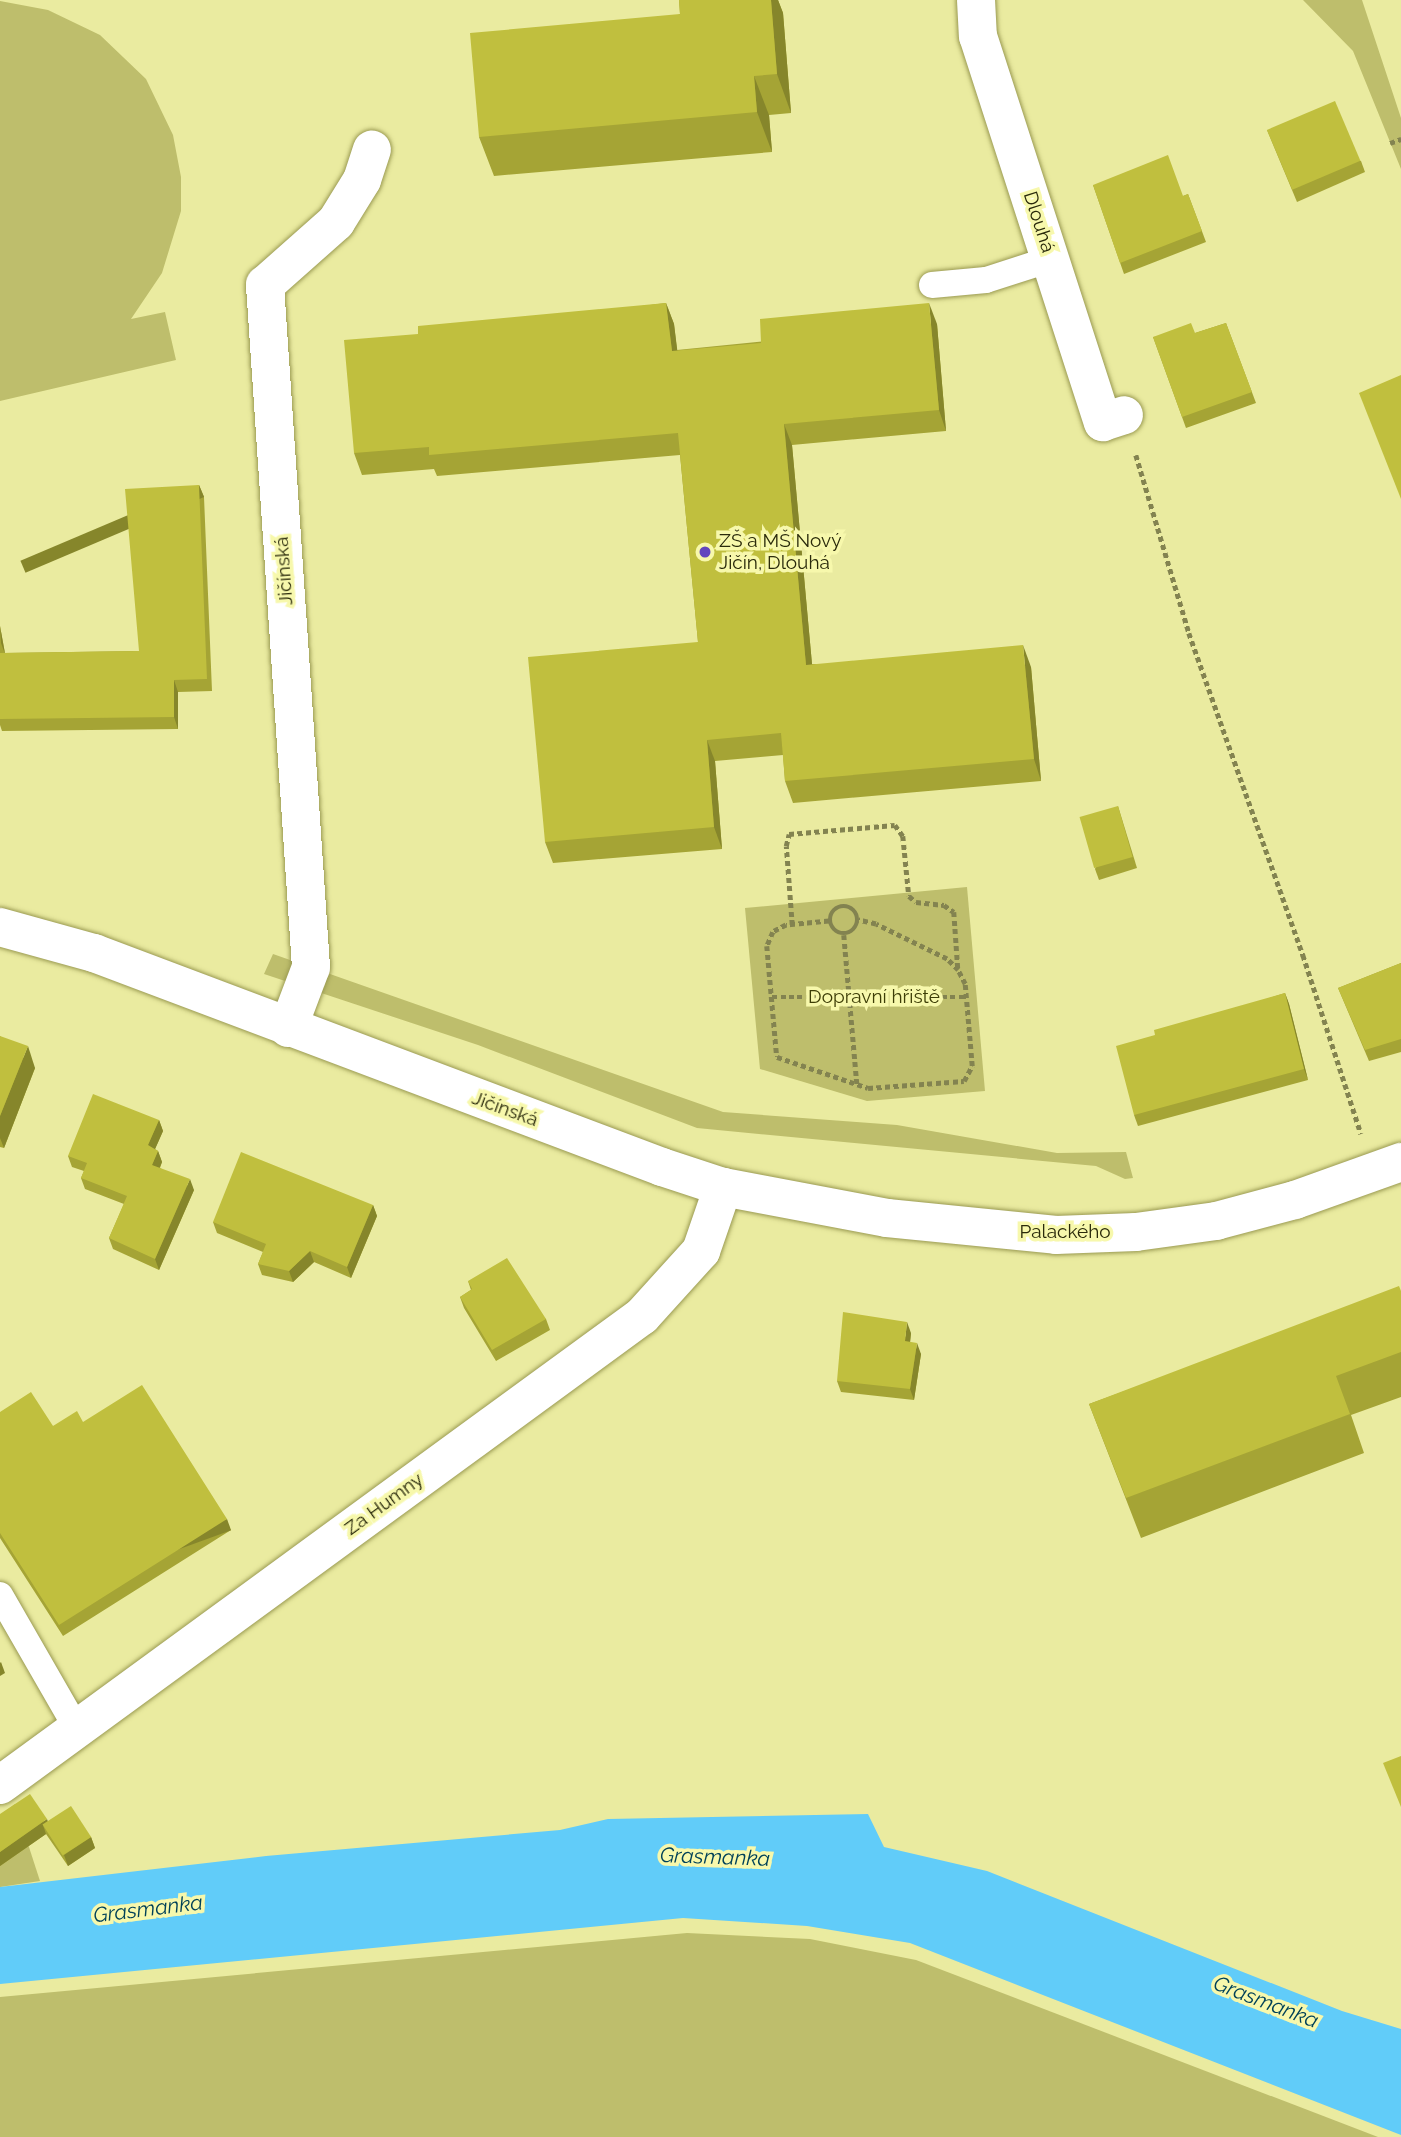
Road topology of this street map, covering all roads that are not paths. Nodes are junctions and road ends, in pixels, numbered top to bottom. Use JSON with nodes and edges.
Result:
{"nodes":[{"id":1,"x":976,"y":0,"type":"edge"},
{"id":2,"x":372,"y":150,"type":"dead end"},
{"id":3,"x":1051,"y":259,"type":"junction"},
{"id":4,"x":932,"y":285,"type":"dead end"},
{"id":5,"x":1124,"y":415,"type":"road end"},
{"id":6,"x":0,"y":927,"type":"edge"},
{"id":7,"x":288,"y":1028,"type":"junction"},
{"id":8,"x":1401,"y":1162,"type":"edge"},
{"id":9,"x":723,"y":1187,"type":"junction"},
{"id":10,"x":0,"y":1595,"type":"edge"},
{"id":11,"x":77,"y":1729,"type":"junction"},
{"id":12,"x":0,"y":1785,"type":"edge"}],
"edges":[{"from":1,"to":3,"type":"street","name":"Dlouhá"},
{"from":2,"to":7,"type":"street","name":"Jičínská"},
{"from":3,"to":4,"type":"lane"},
{"from":3,"to":5,"type":"street","name":"Dlouhá"},
{"from":6,"to":7,"type":"street","name":"Jičínská"},
{"from":7,"to":9,"type":"street","name":"Jičínská"},
{"from":8,"to":9,"type":"street","name":"Palackého"},
{"from":9,"to":11,"type":"street","name":"Za Humny"},
{"from":10,"to":11,"type":"lane"},
{"from":11,"to":12,"type":"street","name":"Za Humny"}]}
